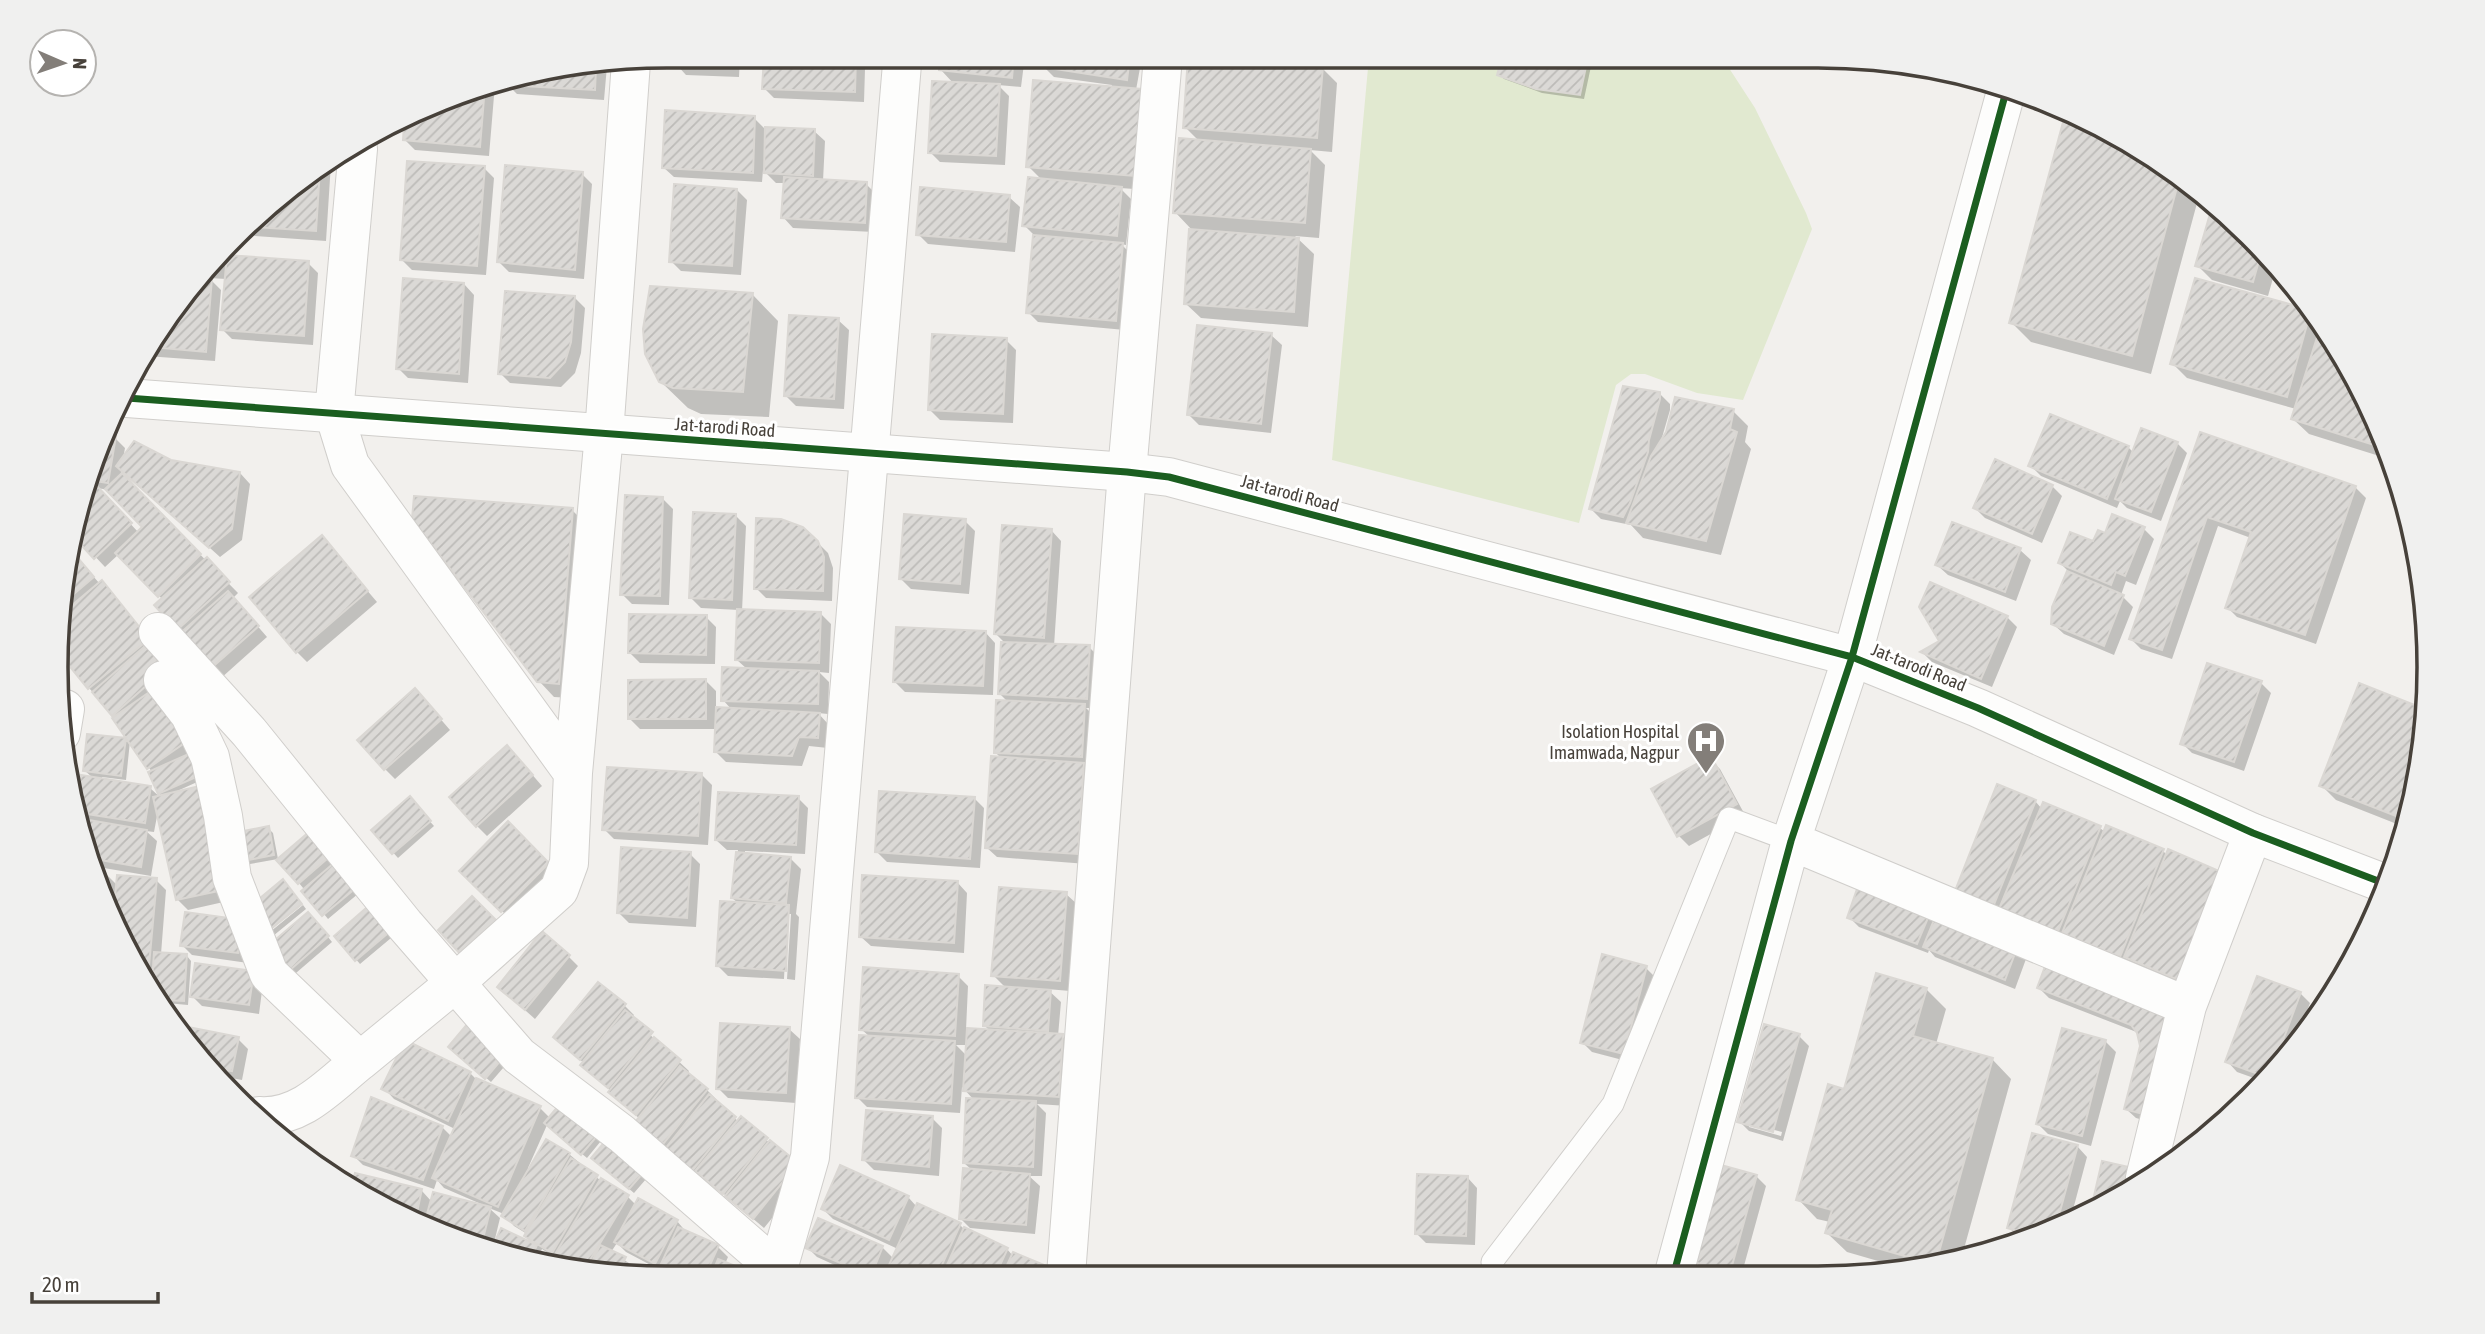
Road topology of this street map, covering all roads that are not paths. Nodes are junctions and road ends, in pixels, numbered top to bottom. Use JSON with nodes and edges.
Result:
{"nodes":[{"id":1,"x":902,"y":68,"type":"edge"},
{"id":2,"x":1162,"y":68,"type":"edge"},
{"id":3,"x":630,"y":70,"type":"edge"},
{"id":4,"x":2004,"y":98,"type":"edge"},
{"id":5,"x":358,"y":154,"type":"edge"},
{"id":6,"x":132,"y":398,"type":"edge"},
{"id":7,"x":334,"y":413,"type":"junction"},
{"id":8,"x":604,"y":434,"type":"junction"},
{"id":9,"x":869,"y":453,"type":"junction"},
{"id":10,"x":1127,"y":472,"type":"junction"},
{"id":11,"x":158,"y":632,"type":"dead end"},
{"id":12,"x":1852,"y":657,"type":"junction"},
{"id":13,"x":163,"y":680,"type":"dead end"},
{"id":14,"x":573,"y":773,"type":"junction"},
{"id":15,"x":2253,"y":833,"type":"junction"},
{"id":16,"x":1791,"y":841,"type":"junction"},
{"id":17,"x":2377,"y":880,"type":"edge"},
{"id":18,"x":455,"y":983,"type":"junction"},
{"id":19,"x":2187,"y":1006,"type":"junction"},
{"id":20,"x":360,"y":1061,"type":"junction"},
{"id":21,"x":271,"y":1116,"type":"edge"},
{"id":22,"x":2148,"y":1167,"type":"edge"},
{"id":23,"x":1492,"y":1262,"type":"dead end"},
{"id":24,"x":768,"y":1266,"type":"edge"},
{"id":25,"x":778,"y":1266,"type":"edge"},
{"id":26,"x":1067,"y":1266,"type":"edge"},
{"id":27,"x":1676,"y":1266,"type":"edge"}],
"edges":[{"from":1,"to":9,"type":"street"},
{"from":2,"to":10,"type":"street"},
{"from":3,"to":8,"type":"street"},
{"from":4,"to":12,"type":"street"},
{"from":5,"to":7,"type":"street"},
{"from":6,"to":7,"type":"street","name":"Jat-tarodi Road"},
{"from":7,"to":8,"type":"street","name":"Jat-tarodi Road"},
{"from":7,"to":14,"type":"street"},
{"from":8,"to":9,"type":"street","name":"Jat-tarodi Road"},
{"from":8,"to":14,"type":"street"},
{"from":9,"to":10,"type":"street","name":"Jat-tarodi Road"},
{"from":9,"to":25,"type":"street"},
{"from":10,"to":12,"type":"street","name":"Jat-tarodi Road"},
{"from":10,"to":26,"type":"street"},
{"from":11,"to":18,"type":"street"},
{"from":12,"to":15,"type":"street","name":"Jat-tarodi Road"},
{"from":12,"to":16,"type":"street"},
{"from":13,"to":20,"type":"street"},
{"from":14,"to":18,"type":"street"},
{"from":15,"to":17,"type":"street","name":"Jat-tarodi Road"},
{"from":15,"to":19,"type":"street"},
{"from":16,"to":19,"type":"street"},
{"from":16,"to":23,"type":"lane"},
{"from":16,"to":27,"type":"street"},
{"from":18,"to":20,"type":"street"},
{"from":18,"to":24,"type":"street"},
{"from":19,"to":22,"type":"street"},
{"from":20,"to":21,"type":"street"}]}
